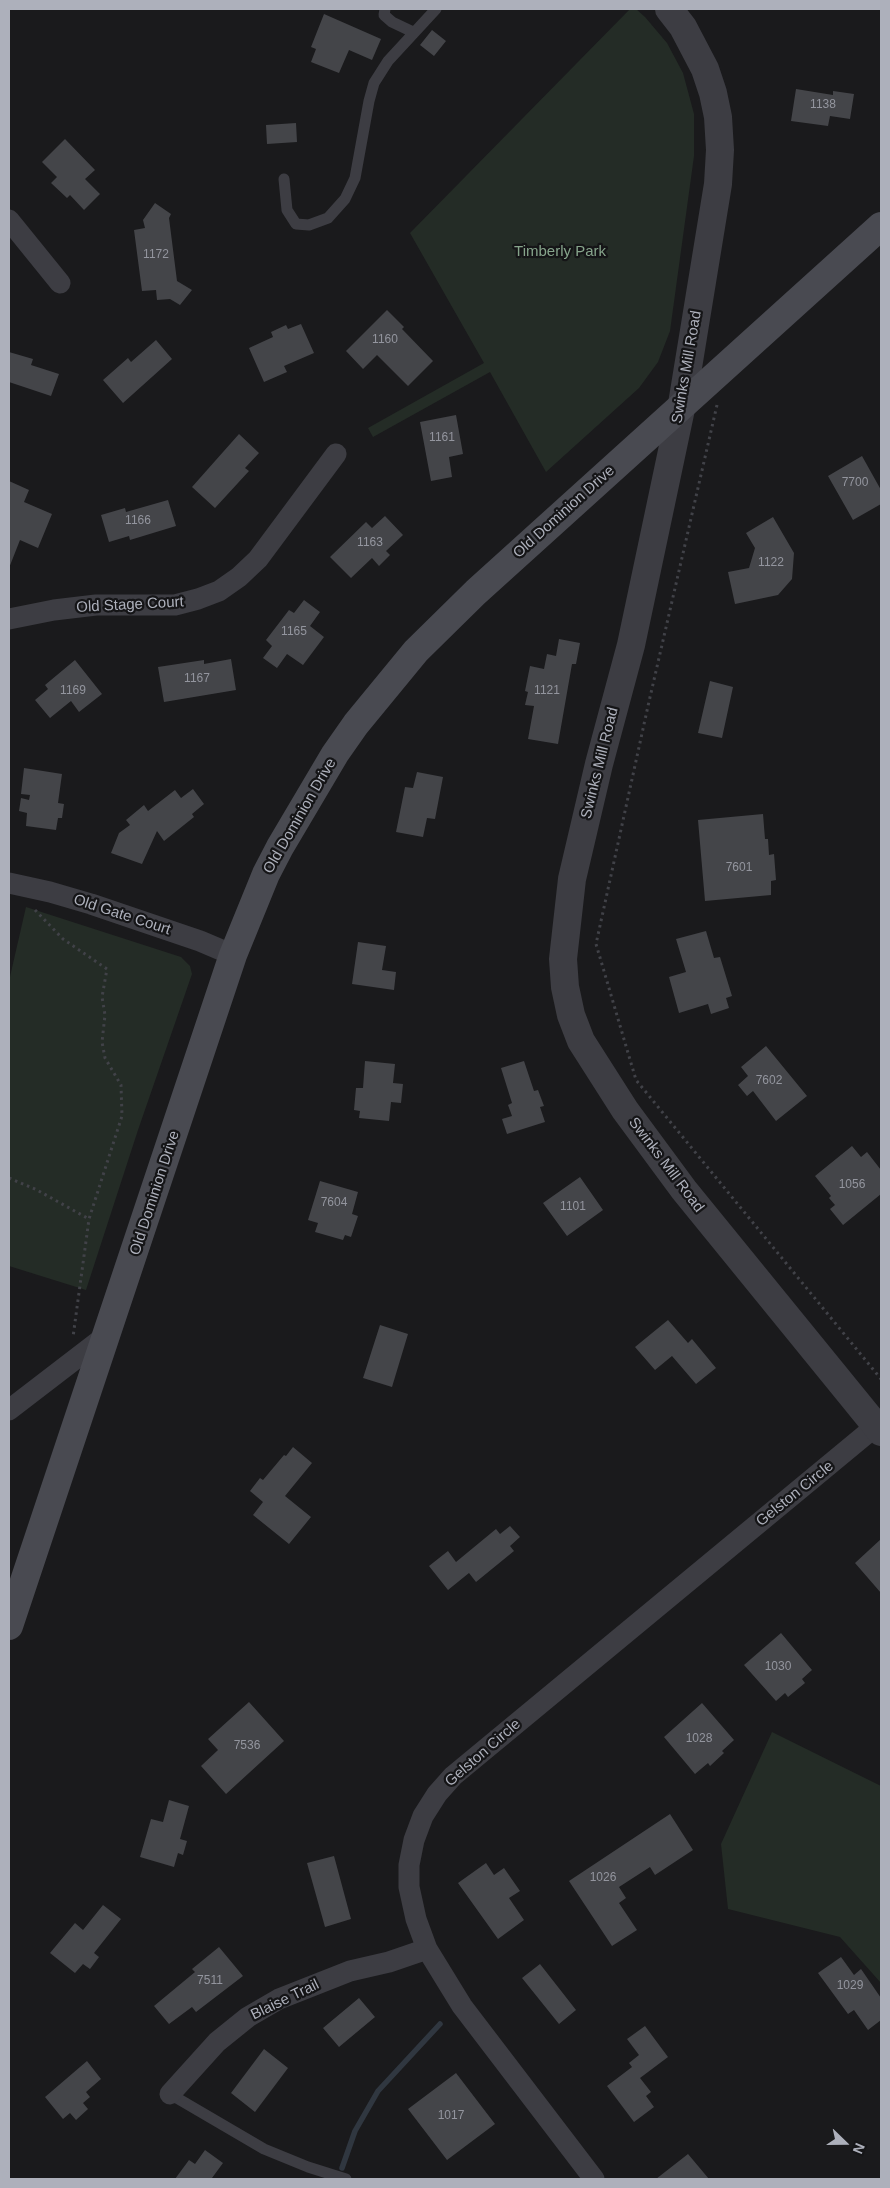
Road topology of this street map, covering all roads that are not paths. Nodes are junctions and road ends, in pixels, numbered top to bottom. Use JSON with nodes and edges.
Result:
{"nodes":[{"id":1,"x":384,"y":9,"type":"edge"},
{"id":2,"x":436,"y":9,"type":"edge"},
{"id":3,"x":669,"y":9,"type":"edge"},
{"id":4,"x":413,"y":32,"type":"junction"},
{"id":5,"x":284,"y":179,"type":"dead end"},
{"id":6,"x":9,"y":220,"type":"edge"},
{"id":7,"x":881,"y":226,"type":"edge"},
{"id":8,"x":60,"y":284,"type":"dead end"},
{"id":9,"x":682,"y":404,"type":"junction"},
{"id":10,"x":336,"y":454,"type":"dead end"},
{"id":11,"x":9,"y":619,"type":"edge"},
{"id":12,"x":10,"y":883,"type":"edge"},
{"id":13,"x":233,"y":955,"type":"junction"},
{"id":14,"x":108,"y":1334,"type":"junction"},
{"id":15,"x":9,"y":1410,"type":"edge"},
{"id":16,"x":879,"y":1429,"type":"edge"},
{"id":17,"x":9,"y":1626,"type":"edge"},
{"id":18,"x":427,"y":1949,"type":"junction"},
{"id":19,"x":170,"y":2094,"type":"joint"},
{"id":20,"x":346,"y":2179,"type":"edge"},
{"id":21,"x":594,"y":2179,"type":"edge"}],
"edges":[{"from":1,"to":4,"type":"lane"},
{"from":2,"to":4,"type":"lane"},
{"from":3,"to":9,"type":"street","name":"Swinks Mill Road"},
{"from":4,"to":5,"type":"lane"},
{"from":6,"to":8,"type":"street"},
{"from":7,"to":9,"type":"main road","name":"Old Dominion Drive"},
{"from":9,"to":13,"type":"main road","name":"Old Dominion Drive"},
{"from":9,"to":16,"type":"street","name":"Swinks Mill Road"},
{"from":10,"to":11,"type":"street","name":"Old Stage Court"},
{"from":12,"to":13,"type":"street","name":"Old Gate Court"},
{"from":13,"to":14,"type":"main road","name":"Old Dominion Drive"},
{"from":14,"to":15,"type":"street"},
{"from":14,"to":17,"type":"main road","name":"Old Dominion Drive"},
{"from":16,"to":18,"type":"street","name":"Gelston Circle"},
{"from":18,"to":19,"type":"street","name":"Blaise Trail"},
{"from":18,"to":21,"type":"street","name":"Gelston Circle"},
{"from":19,"to":20,"type":"lane"}]}
